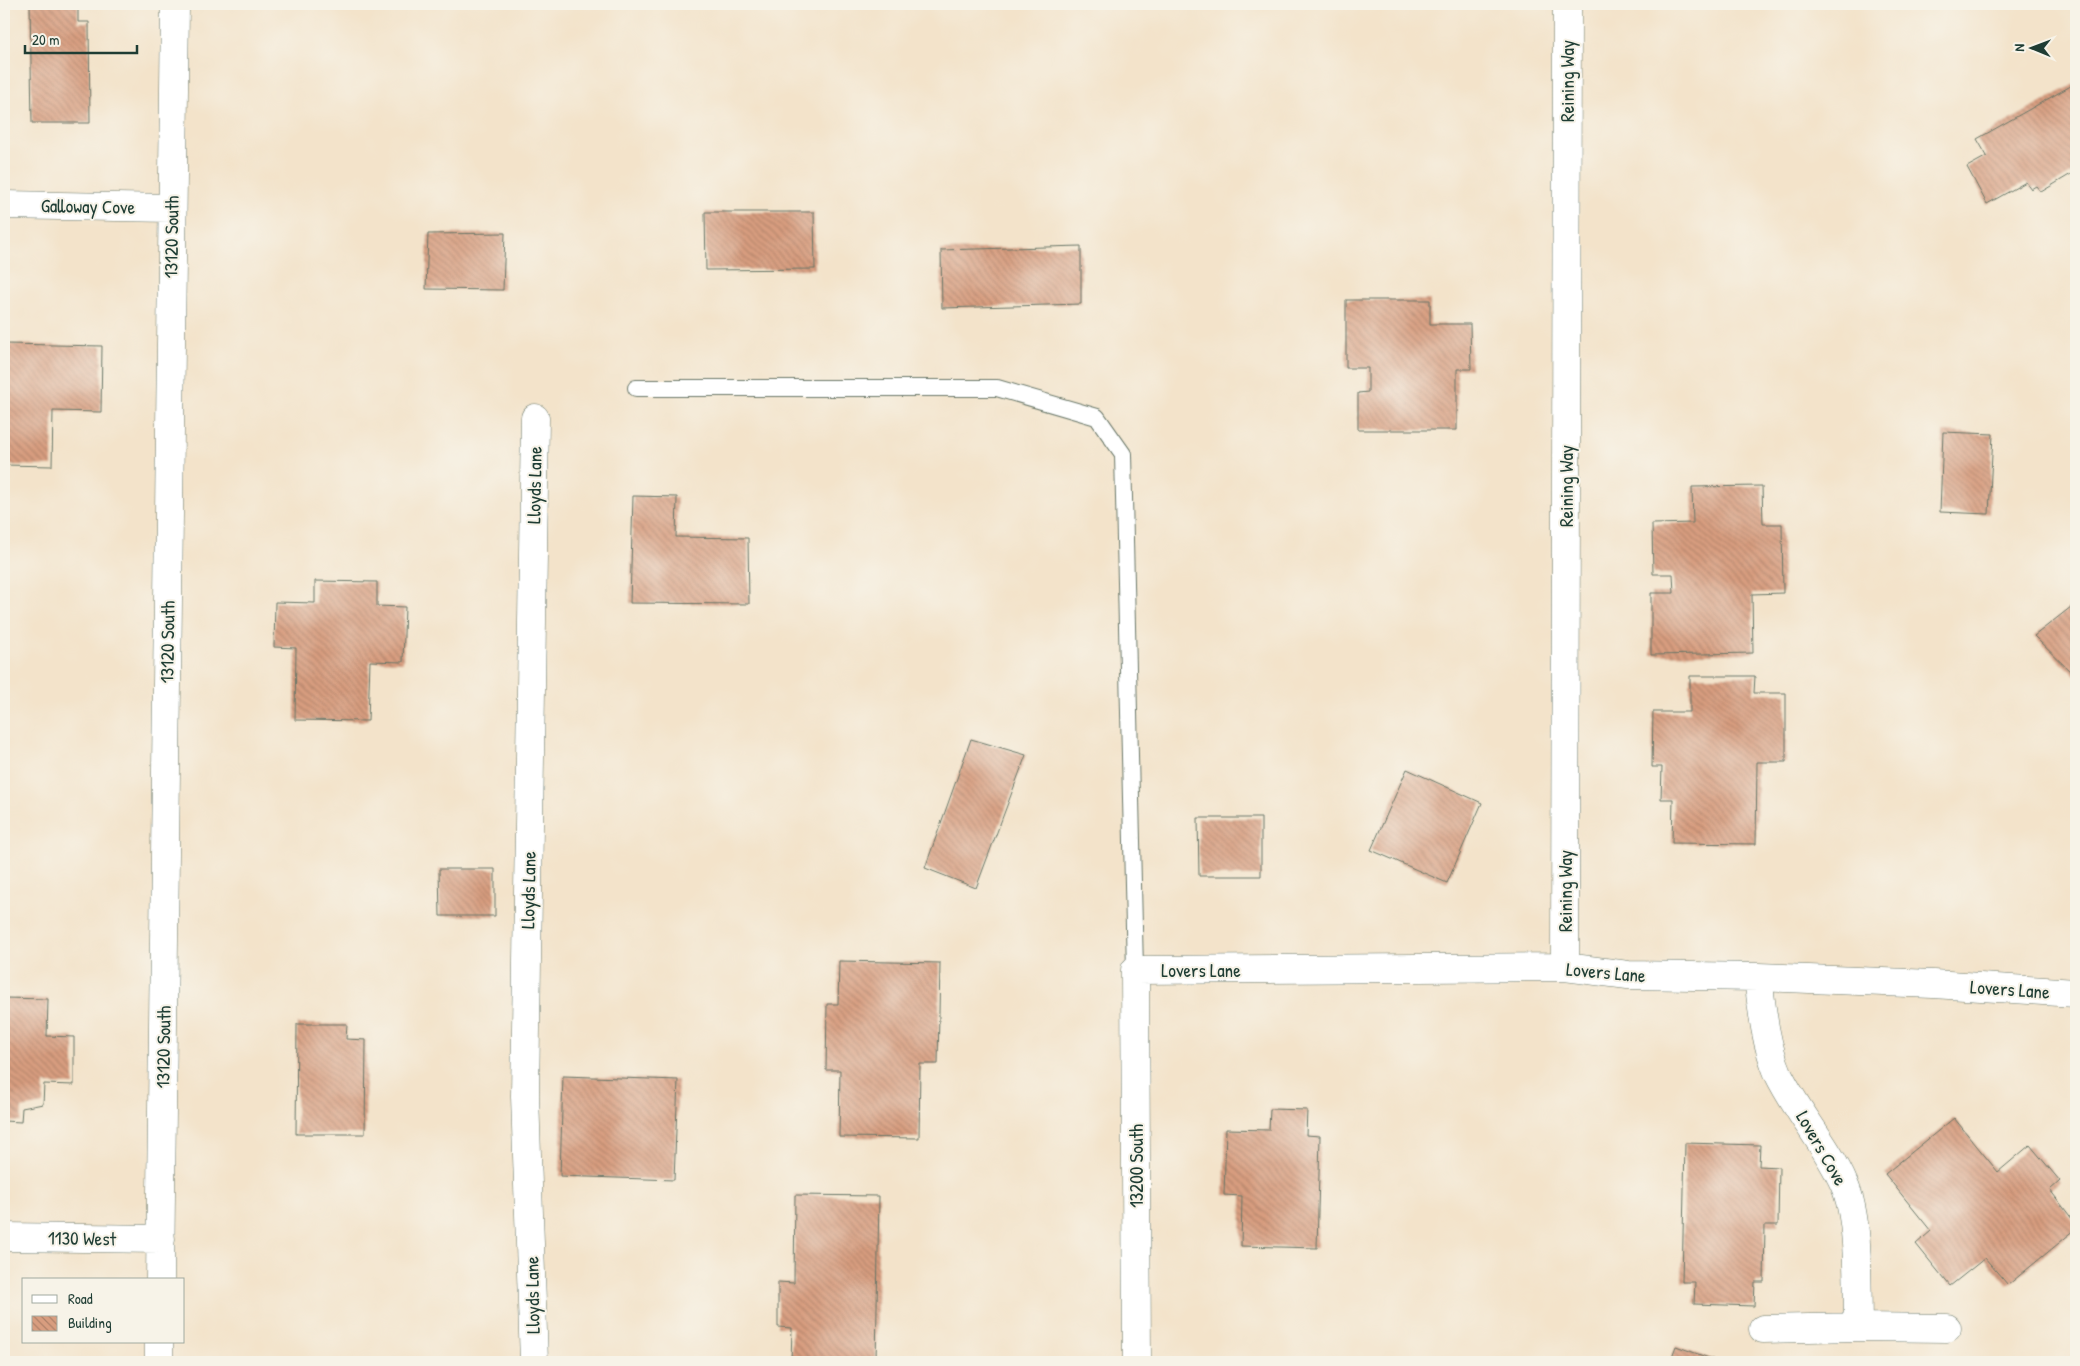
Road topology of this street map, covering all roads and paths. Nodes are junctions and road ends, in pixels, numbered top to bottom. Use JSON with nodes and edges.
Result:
{"nodes":[{"id":1,"x":175,"y":4,"type":"edge"},
{"id":2,"x":1567,"y":4,"type":"edge"},
{"id":3,"x":4,"y":205,"type":"edge"},
{"id":4,"x":171,"y":208,"type":"junction"},
{"id":5,"x":636,"y":388,"type":"dead end"},
{"id":6,"x":535,"y":418,"type":"dead end"},
{"id":7,"x":1565,"y":968,"type":"junction"},
{"id":8,"x":1135,"y":970,"type":"junction"},
{"id":9,"x":1758,"y":976,"type":"junction"},
{"id":10,"x":2076,"y":993,"type":"edge"},
{"id":11,"x":4,"y":1237,"type":"edge"},
{"id":12,"x":161,"y":1239,"type":"junction"},
{"id":13,"x":160,"y":1278,"type":"edge"},
{"id":14,"x":1858,"y":1327,"type":"junction"},
{"id":15,"x":1947,"y":1328,"type":"dead end"},
{"id":16,"x":1763,"y":1329,"type":"dead end"},
{"id":17,"x":159,"y":1344,"type":"edge"},
{"id":18,"x":159,"y":1362,"type":"edge"},
{"id":19,"x":534,"y":1362,"type":"edge"},
{"id":20,"x":1137,"y":1362,"type":"edge"}],
"edges":[{"from":1,"to":4,"type":"street","name":"13120 South"},
{"from":2,"to":7,"type":"street","name":"Reining Way"},
{"from":3,"to":4,"type":"street","name":"Galloway Cove"},
{"from":4,"to":12,"type":"street","name":"13120 South"},
{"from":5,"to":8,"type":"lane"},
{"from":6,"to":19,"type":"street","name":"Lloyds Lane"},
{"from":7,"to":8,"type":"street","name":"Lovers Lane"},
{"from":7,"to":9,"type":"street","name":"Lovers Lane"},
{"from":8,"to":20,"type":"street","name":"13200 South"},
{"from":9,"to":10,"type":"street","name":"Lovers Lane"},
{"from":9,"to":14,"type":"street","name":"Lovers Cove"},
{"from":11,"to":12,"type":"street","name":"1130 West"},
{"from":12,"to":13,"type":"street","name":"13120 South"},
{"from":14,"to":15,"type":"street"},
{"from":14,"to":16,"type":"street"},
{"from":17,"to":18,"type":"street"}]}
